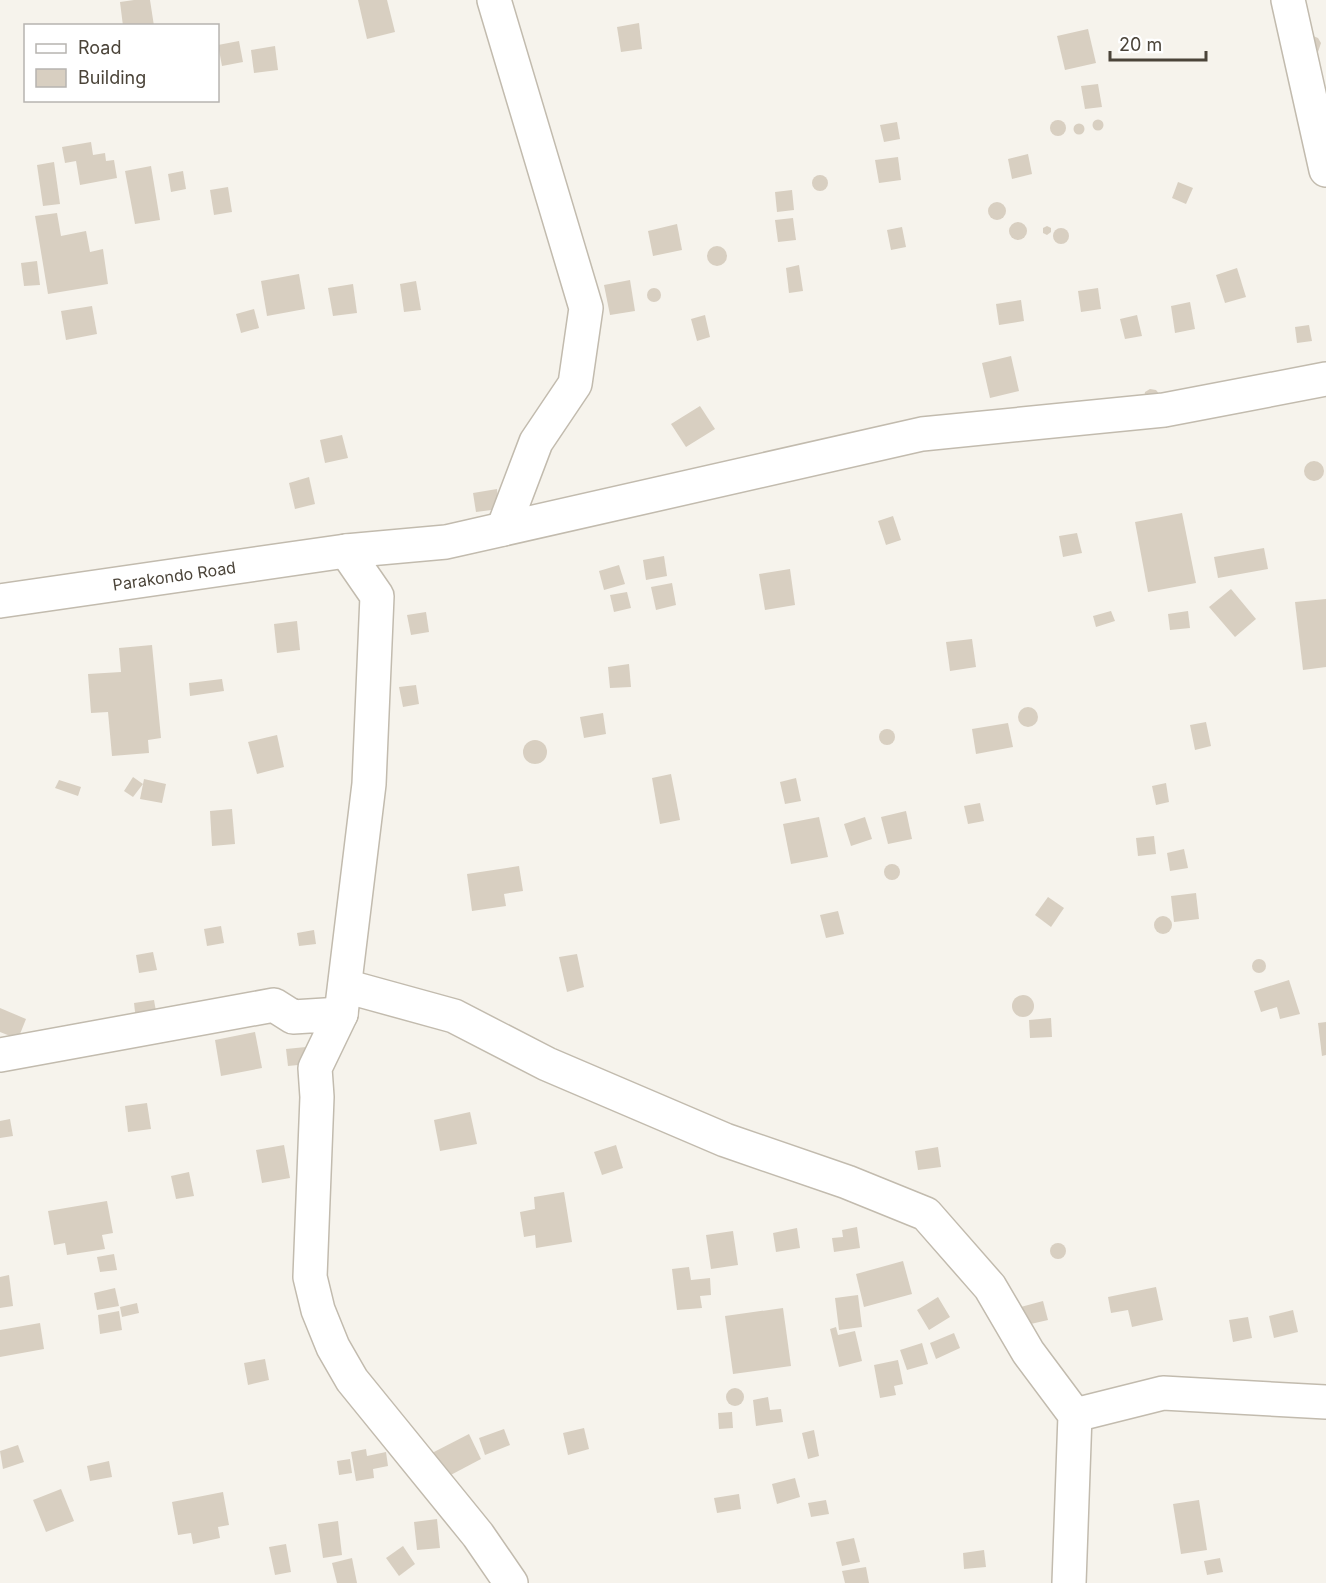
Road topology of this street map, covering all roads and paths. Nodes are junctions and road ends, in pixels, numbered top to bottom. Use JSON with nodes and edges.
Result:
{"nodes":[{"id":1,"x":494,"y":0,"type":"edge"},
{"id":2,"x":1288,"y":0,"type":"edge"},
{"id":3,"x":1326,"y":170,"type":"edge"},
{"id":4,"x":1326,"y":379,"type":"edge"},
{"id":5,"x":503,"y":529,"type":"junction"},
{"id":6,"x":346,"y":551,"type":"junction"},
{"id":7,"x":0,"y":601,"type":"edge"},
{"id":8,"x":343,"y":1000,"type":"junction"},
{"id":9,"x":0,"y":1055,"type":"edge"},
{"id":10,"x":1326,"y":1402,"type":"edge"},
{"id":11,"x":1075,"y":1415,"type":"junction"},
{"id":12,"x":511,"y":1583,"type":"edge"},
{"id":13,"x":1069,"y":1583,"type":"edge"}],
"edges":[{"from":1,"to":5,"type":"street"},
{"from":2,"to":3,"type":"street"},
{"from":4,"to":5,"type":"street","name":"Parakondo Road"},
{"from":5,"to":6,"type":"street","name":"Parakondo Road"},
{"from":6,"to":7,"type":"street","name":"Parakondo Road"},
{"from":6,"to":8,"type":"street"},
{"from":8,"to":9,"type":"street"},
{"from":8,"to":11,"type":"street"},
{"from":8,"to":12,"type":"street"},
{"from":10,"to":11,"type":"street"},
{"from":11,"to":13,"type":"street"}]}
